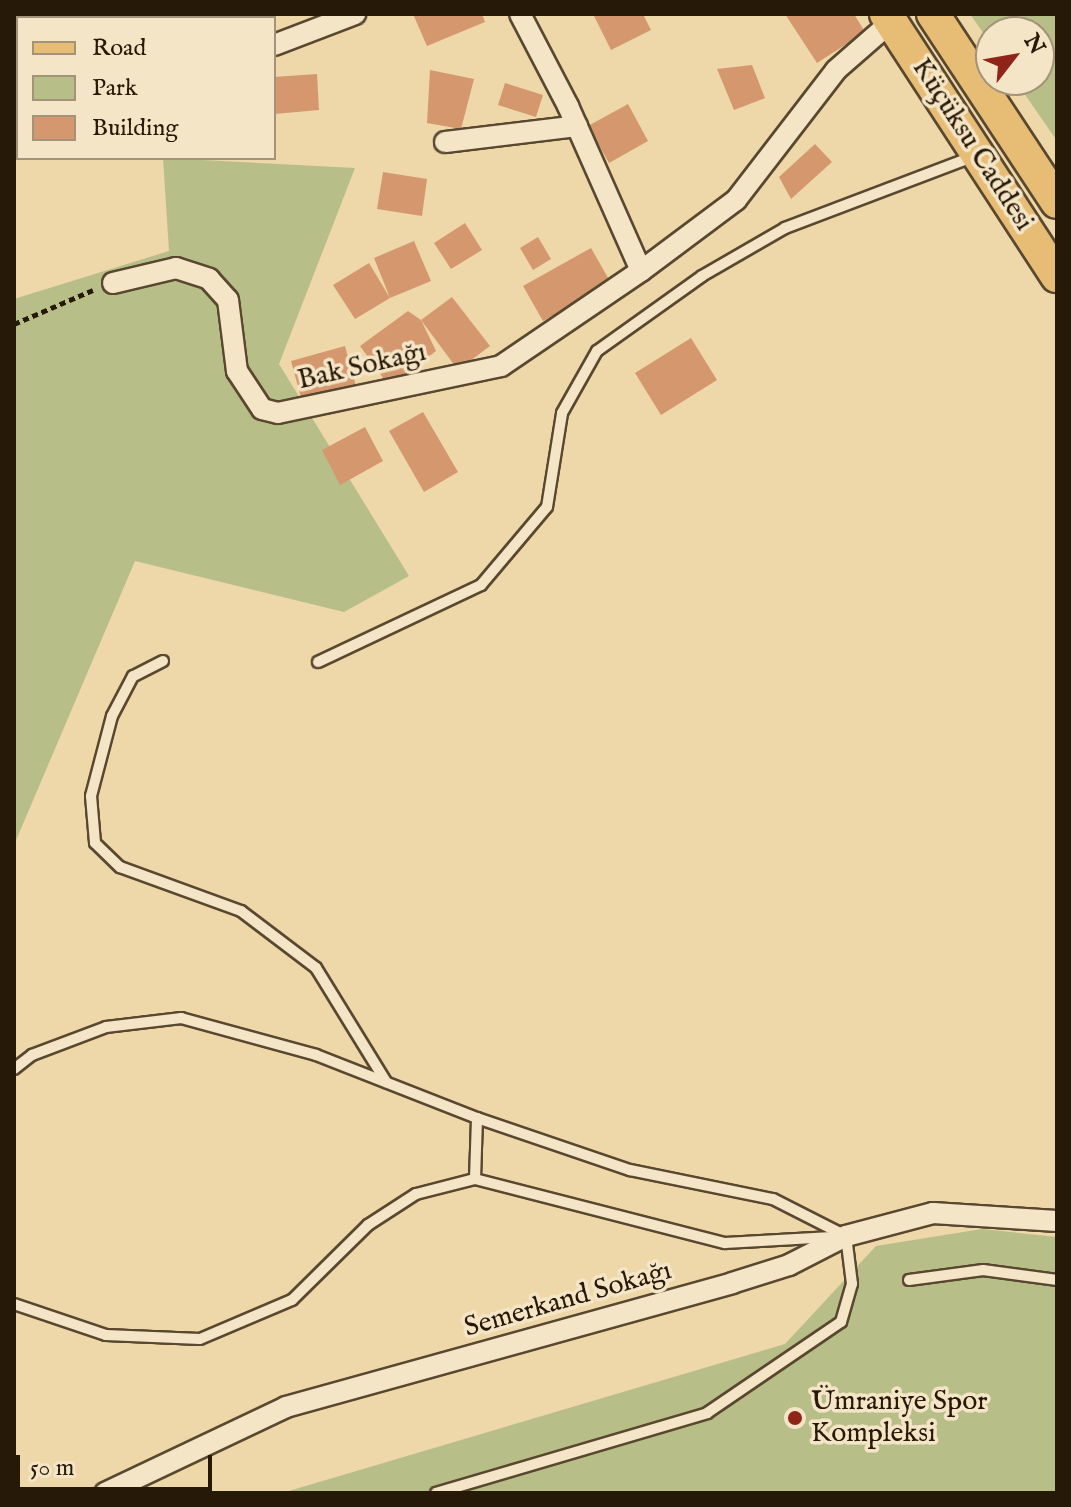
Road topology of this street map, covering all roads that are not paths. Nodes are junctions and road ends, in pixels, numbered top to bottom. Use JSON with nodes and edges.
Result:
{"nodes":[{"id":1,"x":355,"y":14,"type":"edge"},
{"id":2,"x":520,"y":14,"type":"edge"},
{"id":3,"x":933,"y":14,"type":"edge"},
{"id":4,"x":889,"y":18,"type":"edge"},
{"id":5,"x":276,"y":44,"type":"edge"},
{"id":6,"x":577,"y":126,"type":"junction"},
{"id":7,"x":1012,"y":135,"type":"junction"},
{"id":8,"x":445,"y":142,"type":"dead end"},
{"id":9,"x":978,"y":155,"type":"junction"},
{"id":10,"x":1057,"y":202,"type":"edge"},
{"id":11,"x":641,"y":271,"type":"junction"},
{"id":12,"x":1057,"y":276,"type":"edge"},
{"id":13,"x":113,"y":283,"type":"road end"},
{"id":14,"x":163,"y":661,"type":"dead end"},
{"id":15,"x":318,"y":662,"type":"dead end"},
{"id":16,"x":14,"y":1069,"type":"edge"},
{"id":17,"x":386,"y":1082,"type":"junction"},
{"id":18,"x":477,"y":1118,"type":"junction"},
{"id":19,"x":475,"y":1179,"type":"junction"},
{"id":20,"x":1057,"y":1221,"type":"edge"},
{"id":21,"x":846,"y":1236,"type":"junction"},
{"id":22,"x":909,"y":1280,"type":"dead end"},
{"id":23,"x":1057,"y":1280,"type":"edge"},
{"id":24,"x":14,"y":1304,"type":"edge"},
{"id":25,"x":105,"y":1493,"type":"edge"},
{"id":26,"x":436,"y":1493,"type":"edge"}],
"edges":[{"from":1,"to":5,"type":"street"},
{"from":2,"to":6,"type":"street"},
{"from":3,"to":7,"type":"main road","name":"Küçüksu Caddesi"},
{"from":4,"to":9,"type":"main road","name":"Küçüksu Caddesi"},
{"from":4,"to":11,"type":"street","name":"Bak Sokağı"},
{"from":6,"to":8,"type":"street"},
{"from":6,"to":11,"type":"street"},
{"from":7,"to":9,"type":"main road"},
{"from":7,"to":10,"type":"main road","name":"Küçüksu Caddesi"},
{"from":9,"to":12,"type":"main road","name":"Küçüksu Caddesi"},
{"from":9,"to":15,"type":"lane"},
{"from":11,"to":13,"type":"street","name":"Bak Sokağı"},
{"from":14,"to":17,"type":"lane"},
{"from":16,"to":17,"type":"lane"},
{"from":17,"to":18,"type":"lane"},
{"from":18,"to":19,"type":"lane"},
{"from":18,"to":21,"type":"lane"},
{"from":19,"to":21,"type":"lane"},
{"from":19,"to":24,"type":"lane"},
{"from":20,"to":21,"type":"street","name":"Semerkand Sokağı"},
{"from":21,"to":25,"type":"street","name":"Semerkand Sokağı"},
{"from":21,"to":26,"type":"lane"},
{"from":22,"to":23,"type":"lane"}]}
